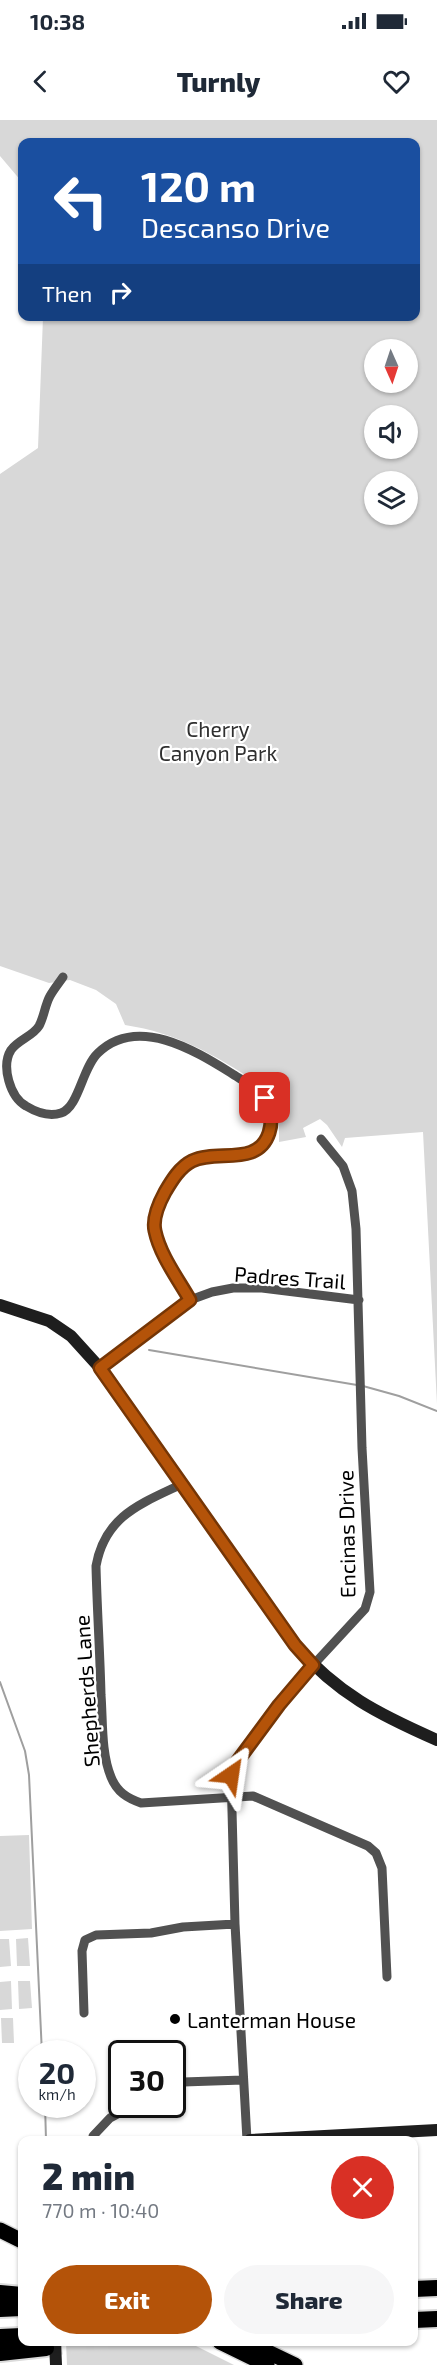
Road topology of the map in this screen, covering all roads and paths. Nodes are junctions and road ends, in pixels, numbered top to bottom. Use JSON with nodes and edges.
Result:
{"nodes":[{"id":1,"x":63,"y":977,"type":"dead end"},
{"id":2,"x":321,"y":1139,"type":"dead end"},
{"id":3,"x":190,"y":1300,"type":"junction"},
{"id":4,"x":358,"y":1300,"type":"junction"},
{"id":5,"x":0,"y":1305,"type":"edge"},
{"id":6,"x":100,"y":1368,"type":"junction"},
{"id":7,"x":182,"y":1484,"type":"junction"},
{"id":8,"x":313,"y":1665,"type":"junction"},
{"id":9,"x":437,"y":1740,"type":"edge"},
{"id":10,"x":231,"y":1797,"type":"junction"},
{"id":11,"x":235,"y":1924,"type":"junction"},
{"id":12,"x":387,"y":1977,"type":"dead end"},
{"id":13,"x":84,"y":2013,"type":"dead end"},
{"id":14,"x":243,"y":2080,"type":"junction"},
{"id":15,"x":186,"y":2082,"type":"edge"},
{"id":16,"x":110,"y":2118,"type":"edge"},
{"id":17,"x":437,"y":2130,"type":"edge"},
{"id":18,"x":93,"y":2136,"type":"dead end"},
{"id":19,"x":248,"y":2136,"type":"edge"},
{"id":20,"x":330,"y":2136,"type":"edge"},
{"id":21,"x":0,"y":2230,"type":"edge"},
{"id":22,"x":18,"y":2239,"type":"edge"},
{"id":23,"x":437,"y":2288,"type":"edge"},
{"id":24,"x":418,"y":2289,"type":"edge"},
{"id":25,"x":0,"y":2293,"type":"edge"},
{"id":26,"x":18,"y":2295,"type":"edge"},
{"id":27,"x":18,"y":2308,"type":"edge"},
{"id":28,"x":0,"y":2309,"type":"edge"},
{"id":29,"x":437,"y":2319,"type":"edge"},
{"id":30,"x":418,"y":2320,"type":"edge"},
{"id":31,"x":418,"y":2329,"type":"edge"},
{"id":32,"x":437,"y":2329,"type":"edge"},
{"id":33,"x":18,"y":2336,"type":"edge"},
{"id":34,"x":0,"y":2337,"type":"edge"},
{"id":35,"x":45,"y":2346,"type":"edge"},
{"id":36,"x":51,"y":2346,"type":"edge"},
{"id":37,"x":228,"y":2346,"type":"edge"},
{"id":38,"x":256,"y":2346,"type":"edge"},
{"id":39,"x":0,"y":2353,"type":"edge"},
{"id":40,"x":56,"y":2365,"type":"edge"},
{"id":41,"x":267,"y":2365,"type":"edge"},
{"id":42,"x":296,"y":2365,"type":"edge"}],
"edges":[{"from":1,"to":3,"type":"street"},
{"from":2,"to":4,"type":"street","name":"Encinas Drive"},
{"from":3,"to":4,"type":"street","name":"Padres Trail"},
{"from":3,"to":6,"type":"street","name":"Padres Trail"},
{"from":4,"to":8,"type":"street","name":"Encinas Drive"},
{"from":5,"to":6,"type":"street"},
{"from":6,"to":7,"type":"street"},
{"from":7,"to":8,"type":"street"},
{"from":7,"to":10,"type":"street","name":"Shepherds Lane"},
{"from":8,"to":9,"type":"street"},
{"from":8,"to":10,"type":"street","name":"Encinas Drive"},
{"from":10,"to":11,"type":"street","name":"Encinas Drive"},
{"from":10,"to":12,"type":"street","name":"Shepherds Lane"},
{"from":11,"to":13,"type":"street"},
{"from":11,"to":14,"type":"street","name":"Encinas Drive"},
{"from":14,"to":15,"type":"street"},
{"from":14,"to":19,"type":"street","name":"Encinas Drive"},
{"from":16,"to":18,"type":"street"},
{"from":17,"to":20,"type":"street"},
{"from":21,"to":22,"type":"main road"},
{"from":23,"to":24,"type":"highway"},
{"from":25,"to":26,"type":"highway"},
{"from":27,"to":28,"type":"highway"},
{"from":29,"to":30,"type":"highway"},
{"from":31,"to":32,"type":"highway"},
{"from":33,"to":34,"type":"highway"},
{"from":35,"to":39,"type":"highway"},
{"from":36,"to":40,"type":"street"},
{"from":37,"to":41,"type":"main road"},
{"from":38,"to":42,"type":"main road"}]}
